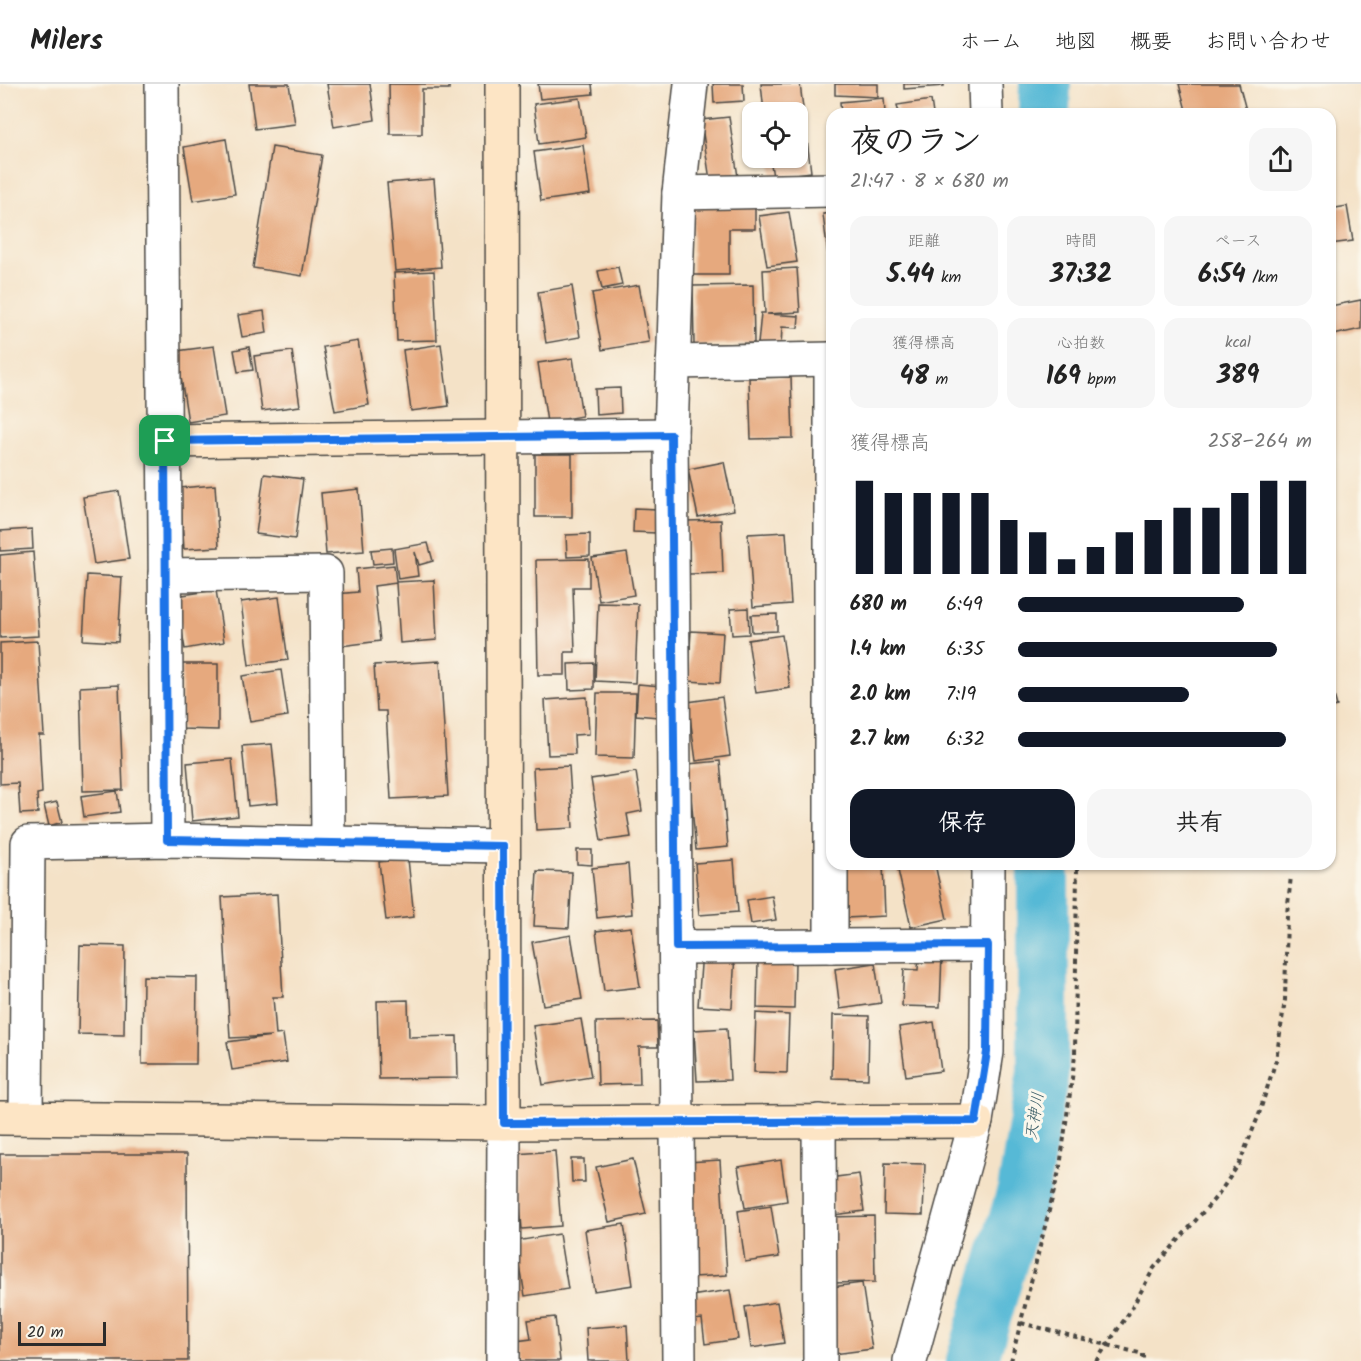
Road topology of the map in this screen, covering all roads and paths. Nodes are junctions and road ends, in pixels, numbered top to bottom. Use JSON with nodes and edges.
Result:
{"nodes":[{"id":1,"x":162,"y":84,"type":"edge"},
{"id":2,"x":502,"y":84,"type":"edge"},
{"id":3,"x":691,"y":84,"type":"edge"},
{"id":4,"x":985,"y":84,"type":"edge"},
{"id":5,"x":986,"y":108,"type":"edge"},
{"id":6,"x":826,"y":190,"type":"edge"},
{"id":7,"x":679,"y":193,"type":"junction"},
{"id":8,"x":826,"y":359,"type":"edge"},
{"id":9,"x":672,"y":362,"type":"junction"},
{"id":10,"x":671,"y":435,"type":"junction"},
{"id":11,"x":502,"y":437,"type":"junction"},
{"id":12,"x":165,"y":441,"type":"junction"},
{"id":13,"x":165,"y":575,"type":"junction"},
{"id":14,"x":167,"y":840,"type":"junction"},
{"id":15,"x":328,"y":843,"type":"junction"},
{"id":16,"x":503,"y":846,"type":"junction"},
{"id":17,"x":831,"y":870,"type":"edge"},
{"id":18,"x":988,"y":870,"type":"edge"},
{"id":19,"x":1077,"y":870,"type":"edge"},
{"id":20,"x":1291,"y":876,"type":"dead end"},
{"id":21,"x":988,"y":945,"type":"junction"},
{"id":22,"x":831,"y":946,"type":"junction"},
{"id":23,"x":676,"y":947,"type":"junction"},
{"id":24,"x":13,"y":1118,"type":"edge"},
{"id":25,"x":819,"y":1121,"type":"junction"},
{"id":26,"x":976,"y":1121,"type":"junction"},
{"id":27,"x":504,"y":1123,"type":"junction"},
{"id":28,"x":678,"y":1124,"type":"junction"},
{"id":29,"x":1021,"y":1323,"type":"junction"},
{"id":30,"x":1108,"y":1345,"type":"junction"},
{"id":31,"x":503,"y":1361,"type":"edge"},
{"id":32,"x":679,"y":1361,"type":"edge"},
{"id":33,"x":820,"y":1361,"type":"edge"},
{"id":34,"x":910,"y":1361,"type":"edge"},
{"id":35,"x":1011,"y":1361,"type":"edge"},
{"id":36,"x":1096,"y":1361,"type":"edge"},
{"id":37,"x":1143,"y":1361,"type":"edge"}],
"edges":[{"from":1,"to":12,"type":"street"},
{"from":2,"to":11,"type":"street"},
{"from":3,"to":7,"type":"street"},
{"from":4,"to":5,"type":"street"},
{"from":6,"to":7,"type":"street"},
{"from":7,"to":9,"type":"street"},
{"from":8,"to":9,"type":"street"},
{"from":9,"to":10,"type":"street"},
{"from":10,"to":11,"type":"street"},
{"from":10,"to":23,"type":"street"},
{"from":11,"to":12,"type":"street"},
{"from":11,"to":16,"type":"street"},
{"from":12,"to":13,"type":"street"},
{"from":13,"to":14,"type":"street"},
{"from":13,"to":15,"type":"street"},
{"from":14,"to":15,"type":"street"},
{"from":14,"to":24,"type":"street"},
{"from":15,"to":16,"type":"street"},
{"from":16,"to":27,"type":"street"},
{"from":17,"to":22,"type":"street"},
{"from":18,"to":21,"type":"street"},
{"from":19,"to":29,"type":"path"},
{"from":20,"to":30,"type":"path"},
{"from":21,"to":22,"type":"street"},
{"from":21,"to":26,"type":"street"},
{"from":22,"to":23,"type":"street"},
{"from":23,"to":28,"type":"street"},
{"from":24,"to":27,"type":"street"},
{"from":25,"to":26,"type":"street"},
{"from":25,"to":28,"type":"street"},
{"from":25,"to":33,"type":"street"},
{"from":26,"to":34,"type":"street"},
{"from":27,"to":28,"type":"street"},
{"from":27,"to":31,"type":"street"},
{"from":28,"to":32,"type":"street"},
{"from":29,"to":30,"type":"path"},
{"from":29,"to":35,"type":"path"},
{"from":30,"to":36,"type":"path"},
{"from":30,"to":37,"type":"path"}]}
